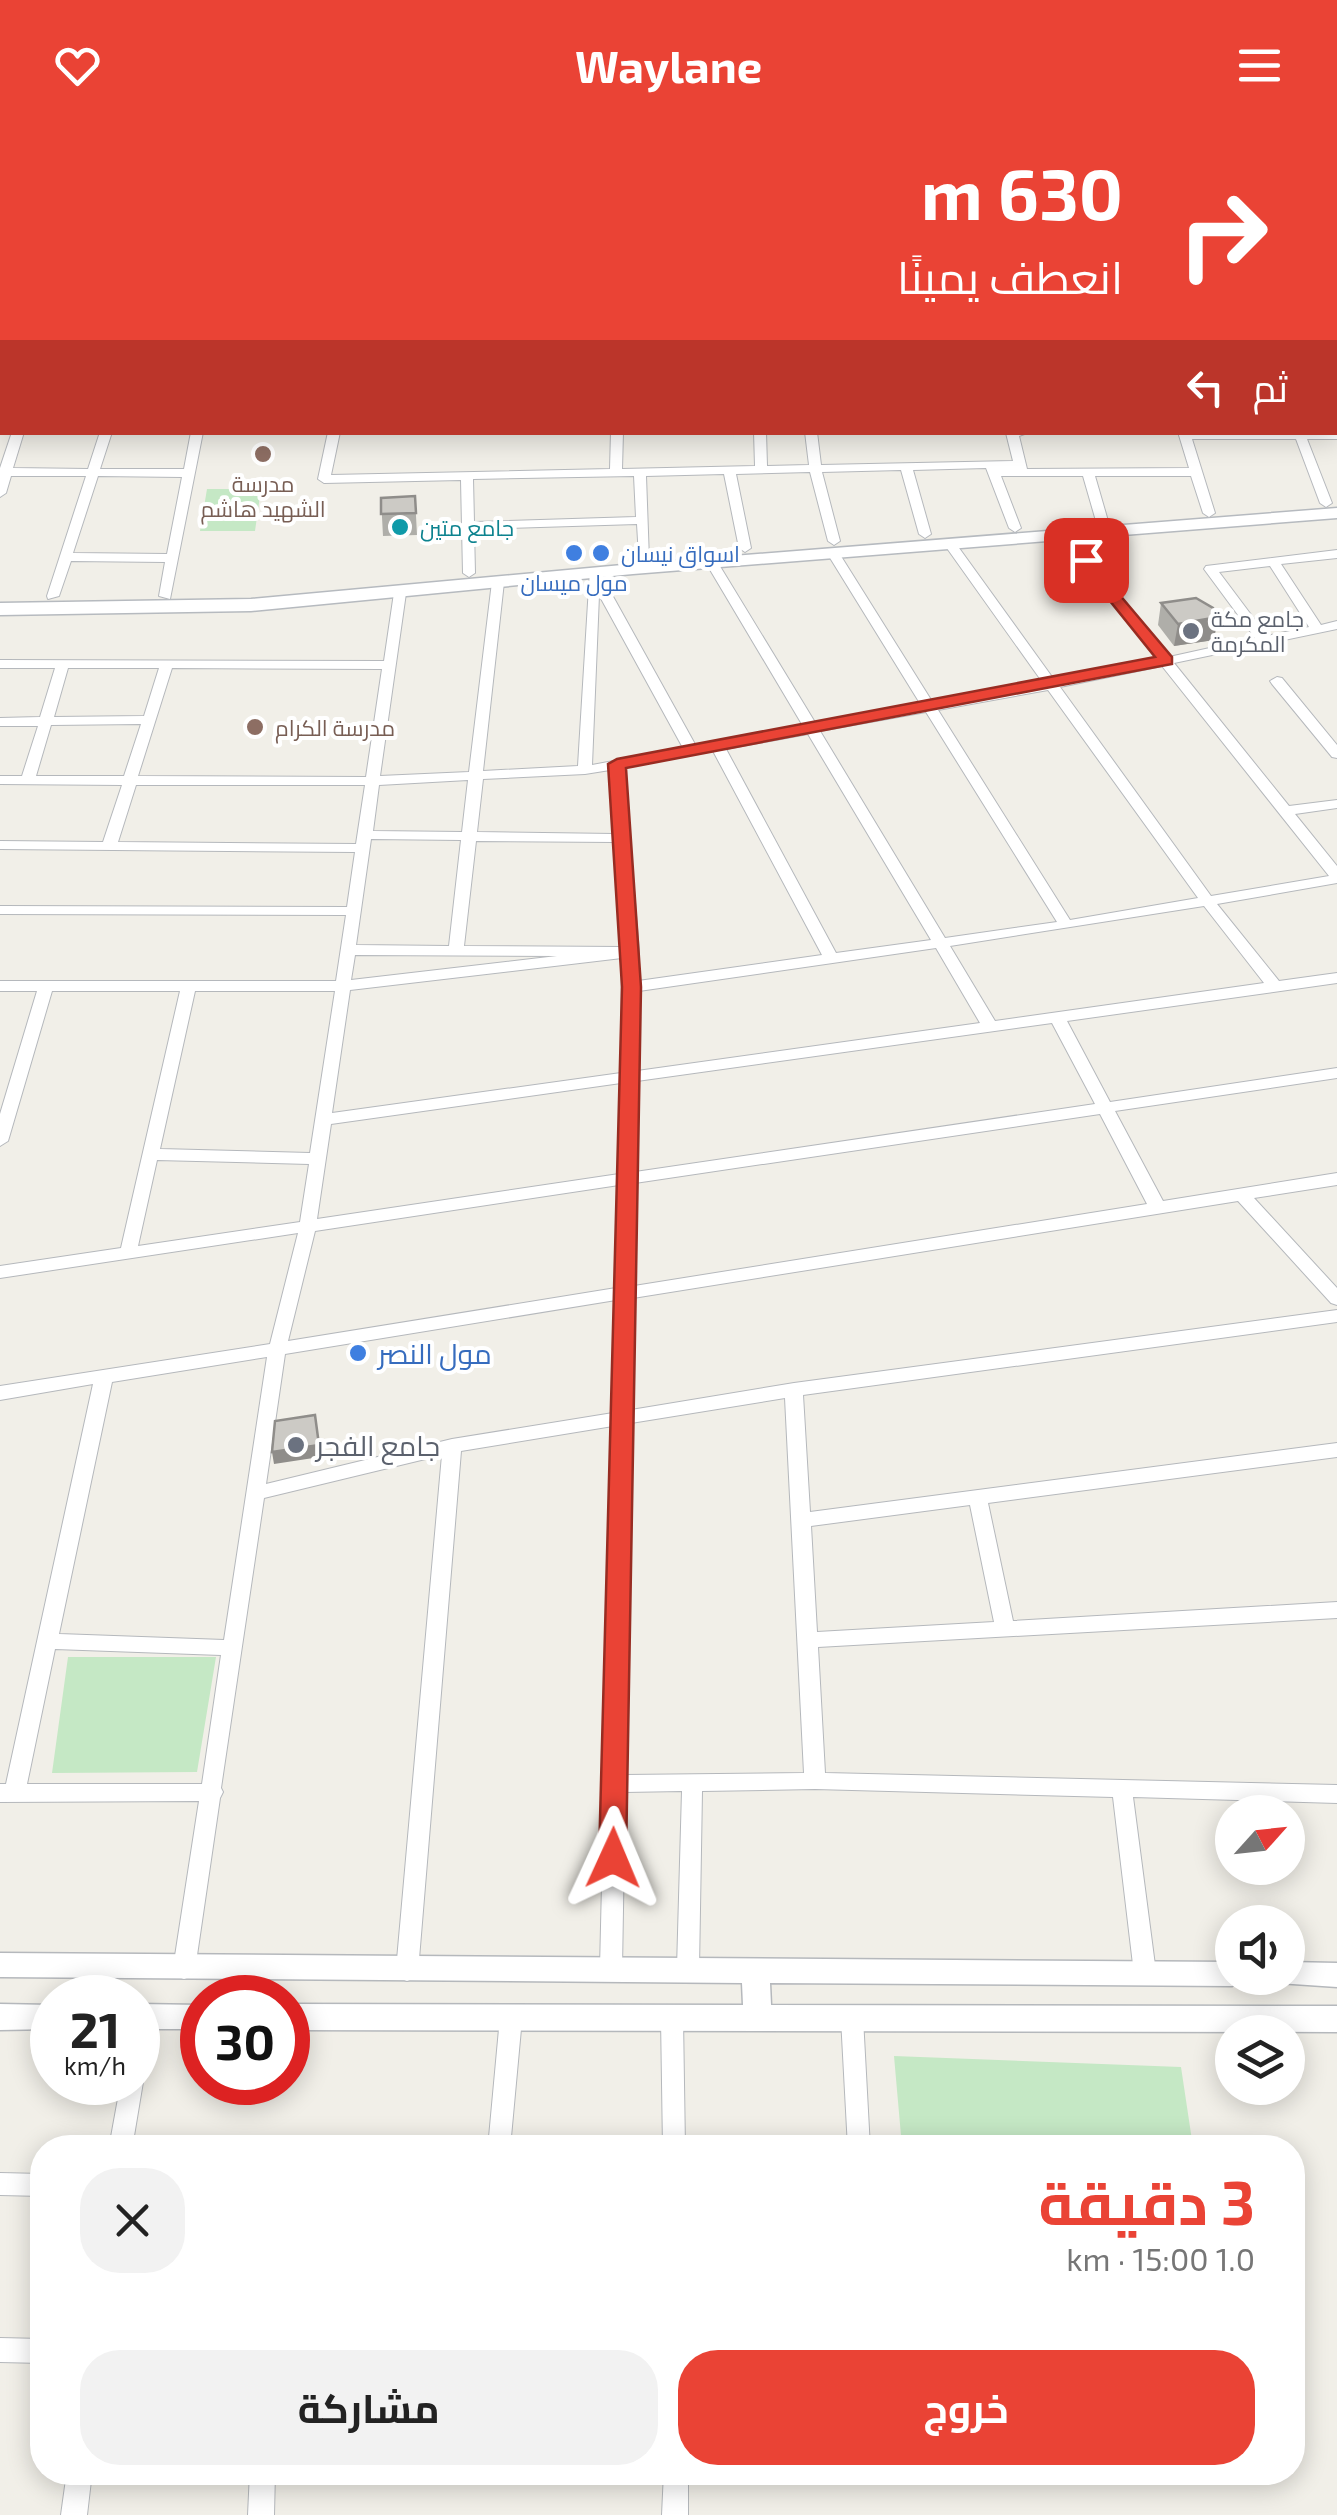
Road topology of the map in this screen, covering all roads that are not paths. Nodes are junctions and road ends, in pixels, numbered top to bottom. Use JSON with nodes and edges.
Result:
{"nodes":[{"id":1,"x":17,"y":435,"type":"edge"},
{"id":2,"x":105,"y":435,"type":"edge"},
{"id":3,"x":196,"y":435,"type":"edge"},
{"id":4,"x":333,"y":435,"type":"edge"},
{"id":5,"x":617,"y":435,"type":"edge"},
{"id":6,"x":760,"y":435,"type":"edge"},
{"id":7,"x":811,"y":435,"type":"edge"},
{"id":8,"x":1013,"y":435,"type":"edge"},
{"id":9,"x":1184,"y":435,"type":"edge"},
{"id":10,"x":1300,"y":435,"type":"edge"},
{"id":11,"x":906,"y":466,"type":"junction"},
{"id":12,"x":814,"y":468,"type":"junction"},
{"id":13,"x":1021,"y":468,"type":"junction"},
{"id":14,"x":761,"y":469,"type":"junction"},
{"id":15,"x":992,"y":469,"type":"junction"},
{"id":16,"x":730,"y":470,"type":"junction"},
{"id":17,"x":4,"y":472,"type":"edge"},
{"id":18,"x":96,"y":472,"type":"junction"},
{"id":19,"x":616,"y":472,"type":"junction"},
{"id":20,"x":640,"y":472,"type":"junction"},
{"id":21,"x":1196,"y":472,"type":"junction"},
{"id":22,"x":189,"y":473,"type":"junction"},
{"id":23,"x":1088,"y":473,"type":"junction"},
{"id":24,"x":467,"y":475,"type":"junction"},
{"id":25,"x":0,"y":493,"type":"edge"},
{"id":26,"x":1333,"y":506,"type":"edge"},
{"id":27,"x":1209,"y":513,"type":"junction"},
{"id":28,"x":642,"y":520,"type":"junction"},
{"id":29,"x":1102,"y":521,"type":"junction"},
{"id":30,"x":468,"y":526,"type":"junction"},
{"id":31,"x":1017,"y":533,"type":"junction"},
{"id":32,"x":925,"y":534,"type":"junction"},
{"id":33,"x":1066,"y":535,"type":"junction"},
{"id":34,"x":950,"y":544,"type":"junction"},
{"id":35,"x":833,"y":547,"type":"junction"},
{"id":36,"x":745,"y":548,"type":"junction"},
{"id":37,"x":1337,"y":554,"type":"edge"},
{"id":38,"x":646,"y":557,"type":"junction"},
{"id":39,"x":66,"y":558,"type":"junction"},
{"id":40,"x":172,"y":558,"type":"junction"},
{"id":41,"x":1273,"y":561,"type":"junction"},
{"id":42,"x":712,"y":563,"type":"junction"},
{"id":43,"x":469,"y":573,"type":"junction"},
{"id":44,"x":594,"y":574,"type":"junction"},
{"id":45,"x":498,"y":582,"type":"junction"},
{"id":46,"x":400,"y":593,"type":"junction"},
{"id":47,"x":0,"y":596,"type":"edge"},
{"id":48,"x":54,"y":596,"type":"junction"},
{"id":49,"x":165,"y":596,"type":"junction"},
{"id":50,"x":0,"y":609,"type":"edge"},
{"id":51,"x":1337,"y":625,"type":"edge"},
{"id":52,"x":1317,"y":628,"type":"junction"},
{"id":53,"x":1262,"y":640,"type":"junction"},
{"id":54,"x":1166,"y":660,"type":"junction"},
{"id":55,"x":0,"y":664,"type":"edge"},
{"id":56,"x":63,"y":664,"type":"junction"},
{"id":57,"x":167,"y":664,"type":"junction"},
{"id":58,"x":389,"y":665,"type":"junction"},
{"id":59,"x":1277,"y":681,"type":"dead end"},
{"id":60,"x":1053,"y":685,"type":"junction"},
{"id":61,"x":931,"y":707,"type":"junction"},
{"id":62,"x":146,"y":720,"type":"junction"},
{"id":63,"x":46,"y":721,"type":"junction"},
{"id":64,"x":0,"y":722,"type":"edge"},
{"id":65,"x":814,"y":728,"type":"junction"},
{"id":66,"x":717,"y":745,"type":"junction"},
{"id":67,"x":690,"y":750,"type":"junction"},
{"id":68,"x":1337,"y":754,"type":"edge"},
{"id":69,"x":617,"y":764,"type":"junction"},
{"id":70,"x":585,"y":770,"type":"junction"},
{"id":71,"x":475,"y":776,"type":"junction"},
{"id":72,"x":0,"y":780,"type":"edge"},
{"id":73,"x":28,"y":780,"type":"junction"},
{"id":74,"x":131,"y":780,"type":"junction"},
{"id":75,"x":370,"y":781,"type":"junction"},
{"id":76,"x":1337,"y":804,"type":"edge"},
{"id":77,"x":1285,"y":811,"type":"junction"},
{"id":78,"x":468,"y":838,"type":"junction"},
{"id":79,"x":622,"y":838,"type":"junction"},
{"id":80,"x":362,"y":841,"type":"junction"},
{"id":81,"x":0,"y":845,"type":"edge"},
{"id":82,"x":109,"y":846,"type":"junction"},
{"id":83,"x":1337,"y":877,"type":"edge"},
{"id":84,"x":1208,"y":902,"type":"junction"},
{"id":85,"x":0,"y":910,"type":"edge"},
{"id":86,"x":352,"y":911,"type":"junction"},
{"id":87,"x":1066,"y":925,"type":"junction"},
{"id":88,"x":940,"y":943,"type":"junction"},
{"id":89,"x":347,"y":950,"type":"junction"},
{"id":90,"x":456,"y":951,"type":"junction"},
{"id":91,"x":631,"y":952,"type":"junction"},
{"id":92,"x":829,"y":956,"type":"junction"},
{"id":93,"x":1337,"y":978,"type":"edge"},
{"id":94,"x":46,"y":985,"type":"junction"},
{"id":95,"x":0,"y":986,"type":"edge"},
{"id":96,"x":189,"y":986,"type":"junction"},
{"id":97,"x":342,"y":986,"type":"junction"},
{"id":98,"x":1275,"y":986,"type":"junction"},
{"id":99,"x":632,"y":987,"type":"junction"},
{"id":100,"x":1056,"y":1017,"type":"junction"},
{"id":101,"x":990,"y":1026,"type":"junction"},
{"id":102,"x":1337,"y":1072,"type":"edge"},
{"id":103,"x":631,"y":1076,"type":"junction"},
{"id":104,"x":1104,"y":1107,"type":"junction"},
{"id":105,"x":322,"y":1120,"type":"junction"},
{"id":106,"x":0,"y":1141,"type":"edge"},
{"id":107,"x":150,"y":1154,"type":"junction"},
{"id":108,"x":317,"y":1159,"type":"junction"},
{"id":109,"x":626,"y":1178,"type":"junction"},
{"id":110,"x":1337,"y":1180,"type":"edge"},
{"id":111,"x":1242,"y":1194,"type":"junction"},
{"id":112,"x":1158,"y":1208,"type":"junction"},
{"id":113,"x":308,"y":1226,"type":"junction"},
{"id":114,"x":128,"y":1253,"type":"junction"},
{"id":115,"x":0,"y":1272,"type":"edge"},
{"id":116,"x":626,"y":1293,"type":"junction"},
{"id":117,"x":1337,"y":1299,"type":"edge"},
{"id":118,"x":1337,"y":1316,"type":"edge"},
{"id":119,"x":277,"y":1349,"type":"junction"},
{"id":120,"x":104,"y":1376,"type":"junction"},
{"id":121,"x":794,"y":1390,"type":"junction"},
{"id":122,"x":0,"y":1393,"type":"edge"},
{"id":123,"x":621,"y":1418,"type":"junction"},
{"id":124,"x":452,"y":1446,"type":"junction"},
{"id":125,"x":1337,"y":1450,"type":"edge"},
{"id":126,"x":256,"y":1493,"type":"junction"},
{"id":127,"x":978,"y":1496,"type":"junction"},
{"id":128,"x":801,"y":1520,"type":"junction"},
{"id":129,"x":1337,"y":1610,"type":"edge"},
{"id":130,"x":1004,"y":1628,"type":"junction"},
{"id":131,"x":807,"y":1640,"type":"junction"},
{"id":132,"x":48,"y":1641,"type":"junction"},
{"id":133,"x":232,"y":1648,"type":"junction"},
{"id":134,"x":815,"y":1780,"type":"junction"},
{"id":135,"x":614,"y":1784,"type":"junction"},
{"id":136,"x":692,"y":1785,"type":"junction"},
{"id":137,"x":1122,"y":1788,"type":"junction"},
{"id":138,"x":8,"y":1792,"type":"edge"},
{"id":139,"x":213,"y":1792,"type":"junction"},
{"id":140,"x":1337,"y":1794,"type":"edge"},
{"id":141,"x":0,"y":1966,"type":"edge"},
{"id":142,"x":611,"y":1968,"type":"junction"},
{"id":143,"x":688,"y":1968,"type":"junction"},
{"id":144,"x":184,"y":1969,"type":"junction"},
{"id":145,"x":756,"y":1969,"type":"junction"},
{"id":146,"x":407,"y":1970,"type":"junction"},
{"id":147,"x":1145,"y":1972,"type":"junction"},
{"id":148,"x":1215,"y":1974,"type":"edge"},
{"id":149,"x":1305,"y":1974,"type":"edge"},
{"id":150,"x":1337,"y":1975,"type":"edge"},
{"id":151,"x":0,"y":2017,"type":"edge"},
{"id":152,"x":30,"y":2017,"type":"edge"},
{"id":153,"x":310,"y":2017,"type":"edge"},
{"id":154,"x":511,"y":2018,"type":"junction"},
{"id":155,"x":672,"y":2018,"type":"junction"},
{"id":156,"x":758,"y":2018,"type":"junction"},
{"id":157,"x":852,"y":2018,"type":"junction"},
{"id":158,"x":1337,"y":2019,"type":"edge"},
{"id":159,"x":128,"y":2105,"type":"edge"},
{"id":160,"x":122,"y":2135,"type":"edge"},
{"id":161,"x":500,"y":2135,"type":"edge"},
{"id":162,"x":674,"y":2135,"type":"edge"},
{"id":163,"x":858,"y":2135,"type":"edge"},
{"id":164,"x":0,"y":2184,"type":"edge"},
{"id":165,"x":30,"y":2184,"type":"edge"},
{"id":166,"x":0,"y":2350,"type":"edge"},
{"id":167,"x":30,"y":2350,"type":"edge"},
{"id":168,"x":78,"y":2485,"type":"edge"},
{"id":169,"x":263,"y":2485,"type":"edge"},
{"id":170,"x":676,"y":2485,"type":"edge"},
{"id":171,"x":74,"y":2515,"type":"edge"},
{"id":172,"x":262,"y":2515,"type":"edge"},
{"id":173,"x":675,"y":2515,"type":"edge"}],
"edges":[{"from":1,"to":17,"type":"street"},
{"from":2,"to":18,"type":"street"},
{"from":3,"to":22,"type":"street"},
{"from":4,"to":24,"type":"street"},
{"from":5,"to":19,"type":"street"},
{"from":6,"to":14,"type":"street"},
{"from":7,"to":12,"type":"street"},
{"from":8,"to":13,"type":"street"},
{"from":9,"to":21,"type":"street"},
{"from":10,"to":26,"type":"street"},
{"from":11,"to":12,"type":"street"},
{"from":11,"to":15,"type":"street"},
{"from":11,"to":32,"type":"street"},
{"from":12,"to":14,"type":"street"},
{"from":12,"to":35,"type":"street"},
{"from":13,"to":15,"type":"street"},
{"from":13,"to":23,"type":"street"},
{"from":14,"to":16,"type":"street"},
{"from":15,"to":31,"type":"street"},
{"from":16,"to":20,"type":"street"},
{"from":16,"to":36,"type":"street"},
{"from":17,"to":18,"type":"street"},
{"from":17,"to":25,"type":"street"},
{"from":18,"to":22,"type":"street"},
{"from":18,"to":39,"type":"street"},
{"from":19,"to":20,"type":"street"},
{"from":19,"to":24,"type":"street"},
{"from":20,"to":28,"type":"street"},
{"from":21,"to":23,"type":"street"},
{"from":21,"to":27,"type":"street"},
{"from":22,"to":40,"type":"street"},
{"from":23,"to":29,"type":"street"},
{"from":24,"to":30,"type":"street"},
{"from":26,"to":27,"type":"main road"},
{"from":26,"to":33,"type":"main road"},
{"from":27,"to":29,"type":"main road"},
{"from":28,"to":30,"type":"street"},
{"from":28,"to":38,"type":"street"},
{"from":29,"to":31,"type":"main road"},
{"from":30,"to":43,"type":"street"},
{"from":31,"to":32,"type":"main road"},
{"from":31,"to":33,"type":"main road"},
{"from":31,"to":34,"type":"main road"},
{"from":32,"to":35,"type":"main road"},
{"from":33,"to":54,"type":"street"},
{"from":34,"to":35,"type":"main road"},
{"from":34,"to":60,"type":"street"},
{"from":35,"to":36,"type":"main road"},
{"from":35,"to":42,"type":"main road"},
{"from":35,"to":61,"type":"street"},
{"from":36,"to":38,"type":"main road"},
{"from":37,"to":41,"type":"street"},
{"from":38,"to":43,"type":"main road"},
{"from":39,"to":40,"type":"street"},
{"from":39,"to":48,"type":"street"},
{"from":40,"to":49,"type":"street"},
{"from":41,"to":52,"type":"street"},
{"from":41,"to":53,"type":"street"},
{"from":42,"to":44,"type":"main road"},
{"from":42,"to":65,"type":"street"},
{"from":43,"to":49,"type":"main road"},
{"from":44,"to":45,"type":"main road"},
{"from":44,"to":67,"type":"street"},
{"from":44,"to":70,"type":"street"},
{"from":45,"to":46,"type":"main road"},
{"from":45,"to":71,"type":"street"},
{"from":46,"to":50,"type":"main road"},
{"from":46,"to":58,"type":"street"},
{"from":47,"to":48,"type":"main road"},
{"from":48,"to":49,"type":"main road"},
{"from":51,"to":52,"type":"street"},
{"from":52,"to":53,"type":"street"},
{"from":53,"to":54,"type":"street"},
{"from":54,"to":60,"type":"street"},
{"from":54,"to":77,"type":"street"},
{"from":55,"to":56,"type":"street"},
{"from":56,"to":57,"type":"street"},
{"from":56,"to":63,"type":"street"},
{"from":57,"to":58,"type":"street"},
{"from":57,"to":62,"type":"street"},
{"from":58,"to":75,"type":"street"},
{"from":59,"to":68,"type":"street"},
{"from":60,"to":61,"type":"street"},
{"from":60,"to":84,"type":"street"},
{"from":61,"to":65,"type":"street"},
{"from":61,"to":87,"type":"street"},
{"from":62,"to":63,"type":"street"},
{"from":62,"to":74,"type":"street"},
{"from":63,"to":64,"type":"street"},
{"from":63,"to":73,"type":"street"},
{"from":65,"to":66,"type":"street"},
{"from":65,"to":88,"type":"street"},
{"from":66,"to":67,"type":"street"},
{"from":66,"to":92,"type":"street"},
{"from":67,"to":69,"type":"street"},
{"from":69,"to":70,"type":"street"},
{"from":69,"to":79,"type":"street"},
{"from":70,"to":71,"type":"street"},
{"from":71,"to":75,"type":"street"},
{"from":71,"to":78,"type":"street"},
{"from":72,"to":73,"type":"street"},
{"from":73,"to":74,"type":"street"},
{"from":74,"to":75,"type":"street"},
{"from":74,"to":82,"type":"street"},
{"from":75,"to":80,"type":"street"},
{"from":76,"to":77,"type":"street"},
{"from":77,"to":83,"type":"street"},
{"from":78,"to":79,"type":"street"},
{"from":78,"to":80,"type":"street"},
{"from":78,"to":90,"type":"street"},
{"from":79,"to":91,"type":"street"},
{"from":80,"to":82,"type":"street"},
{"from":80,"to":86,"type":"street"},
{"from":81,"to":82,"type":"street"},
{"from":83,"to":84,"type":"street"},
{"from":84,"to":87,"type":"street"},
{"from":84,"to":98,"type":"street"},
{"from":85,"to":86,"type":"street"},
{"from":86,"to":89,"type":"street"},
{"from":87,"to":88,"type":"street"},
{"from":88,"to":92,"type":"street"},
{"from":88,"to":101,"type":"street"},
{"from":89,"to":90,"type":"street"},
{"from":89,"to":97,"type":"street"},
{"from":90,"to":91,"type":"street"},
{"from":91,"to":97,"type":"street"},
{"from":91,"to":99,"type":"street"},
{"from":92,"to":99,"type":"street"},
{"from":93,"to":98,"type":"street"},
{"from":94,"to":95,"type":"street"},
{"from":94,"to":96,"type":"street"},
{"from":94,"to":106,"type":"street"},
{"from":96,"to":97,"type":"street"},
{"from":96,"to":107,"type":"street"},
{"from":97,"to":105,"type":"street"},
{"from":98,"to":100,"type":"street"},
{"from":99,"to":103,"type":"street"},
{"from":100,"to":101,"type":"street"},
{"from":100,"to":104,"type":"street"},
{"from":101,"to":103,"type":"street"},
{"from":102,"to":104,"type":"street"},
{"from":103,"to":105,"type":"street"},
{"from":103,"to":109,"type":"street"},
{"from":104,"to":109,"type":"street"},
{"from":104,"to":112,"type":"street"},
{"from":105,"to":108,"type":"street"},
{"from":107,"to":108,"type":"street"},
{"from":107,"to":114,"type":"street"},
{"from":108,"to":113,"type":"street"},
{"from":109,"to":113,"type":"street"},
{"from":109,"to":116,"type":"street"},
{"from":110,"to":111,"type":"street"},
{"from":111,"to":112,"type":"street"},
{"from":111,"to":117,"type":"street"},
{"from":112,"to":116,"type":"street"},
{"from":113,"to":114,"type":"street"},
{"from":113,"to":119,"type":"street"},
{"from":114,"to":115,"type":"street"},
{"from":116,"to":119,"type":"street"},
{"from":116,"to":123,"type":"street"},
{"from":118,"to":121,"type":"street"},
{"from":119,"to":120,"type":"street"},
{"from":119,"to":126,"type":"street"},
{"from":120,"to":122,"type":"street"},
{"from":120,"to":132,"type":"street"},
{"from":121,"to":123,"type":"street"},
{"from":121,"to":128,"type":"street"},
{"from":123,"to":124,"type":"street"},
{"from":123,"to":135,"type":"street"},
{"from":124,"to":126,"type":"street"},
{"from":124,"to":146,"type":"street"},
{"from":125,"to":127,"type":"street"},
{"from":126,"to":133,"type":"street"},
{"from":127,"to":128,"type":"street"},
{"from":127,"to":130,"type":"street"},
{"from":128,"to":131,"type":"street"},
{"from":129,"to":130,"type":"street"},
{"from":130,"to":131,"type":"street"},
{"from":131,"to":134,"type":"street"},
{"from":132,"to":133,"type":"street"},
{"from":132,"to":138,"type":"street"},
{"from":133,"to":139,"type":"street"},
{"from":134,"to":136,"type":"street"},
{"from":134,"to":137,"type":"street"},
{"from":135,"to":136,"type":"street"},
{"from":135,"to":142,"type":"street"},
{"from":136,"to":143,"type":"street"},
{"from":137,"to":140,"type":"street"},
{"from":137,"to":147,"type":"street"},
{"from":138,"to":139,"type":"street"},
{"from":139,"to":144,"type":"street"},
{"from":141,"to":144,"type":"street"},
{"from":142,"to":143,"type":"street"},
{"from":142,"to":146,"type":"street"},
{"from":143,"to":145,"type":"street"},
{"from":144,"to":146,"type":"street"},
{"from":145,"to":147,"type":"street"},
{"from":145,"to":156,"type":"street"},
{"from":147,"to":148,"type":"street"},
{"from":149,"to":150,"type":"street"},
{"from":151,"to":152,"type":"street"},
{"from":153,"to":154,"type":"street"},
{"from":154,"to":155,"type":"street"},
{"from":154,"to":161,"type":"street"},
{"from":155,"to":156,"type":"street"},
{"from":155,"to":162,"type":"street"},
{"from":156,"to":157,"type":"street"},
{"from":157,"to":158,"type":"street"},
{"from":157,"to":163,"type":"street"},
{"from":159,"to":160,"type":"street"},
{"from":164,"to":165,"type":"street"},
{"from":166,"to":167,"type":"street"},
{"from":168,"to":171,"type":"street"},
{"from":169,"to":172,"type":"street"},
{"from":170,"to":173,"type":"street"}]}
